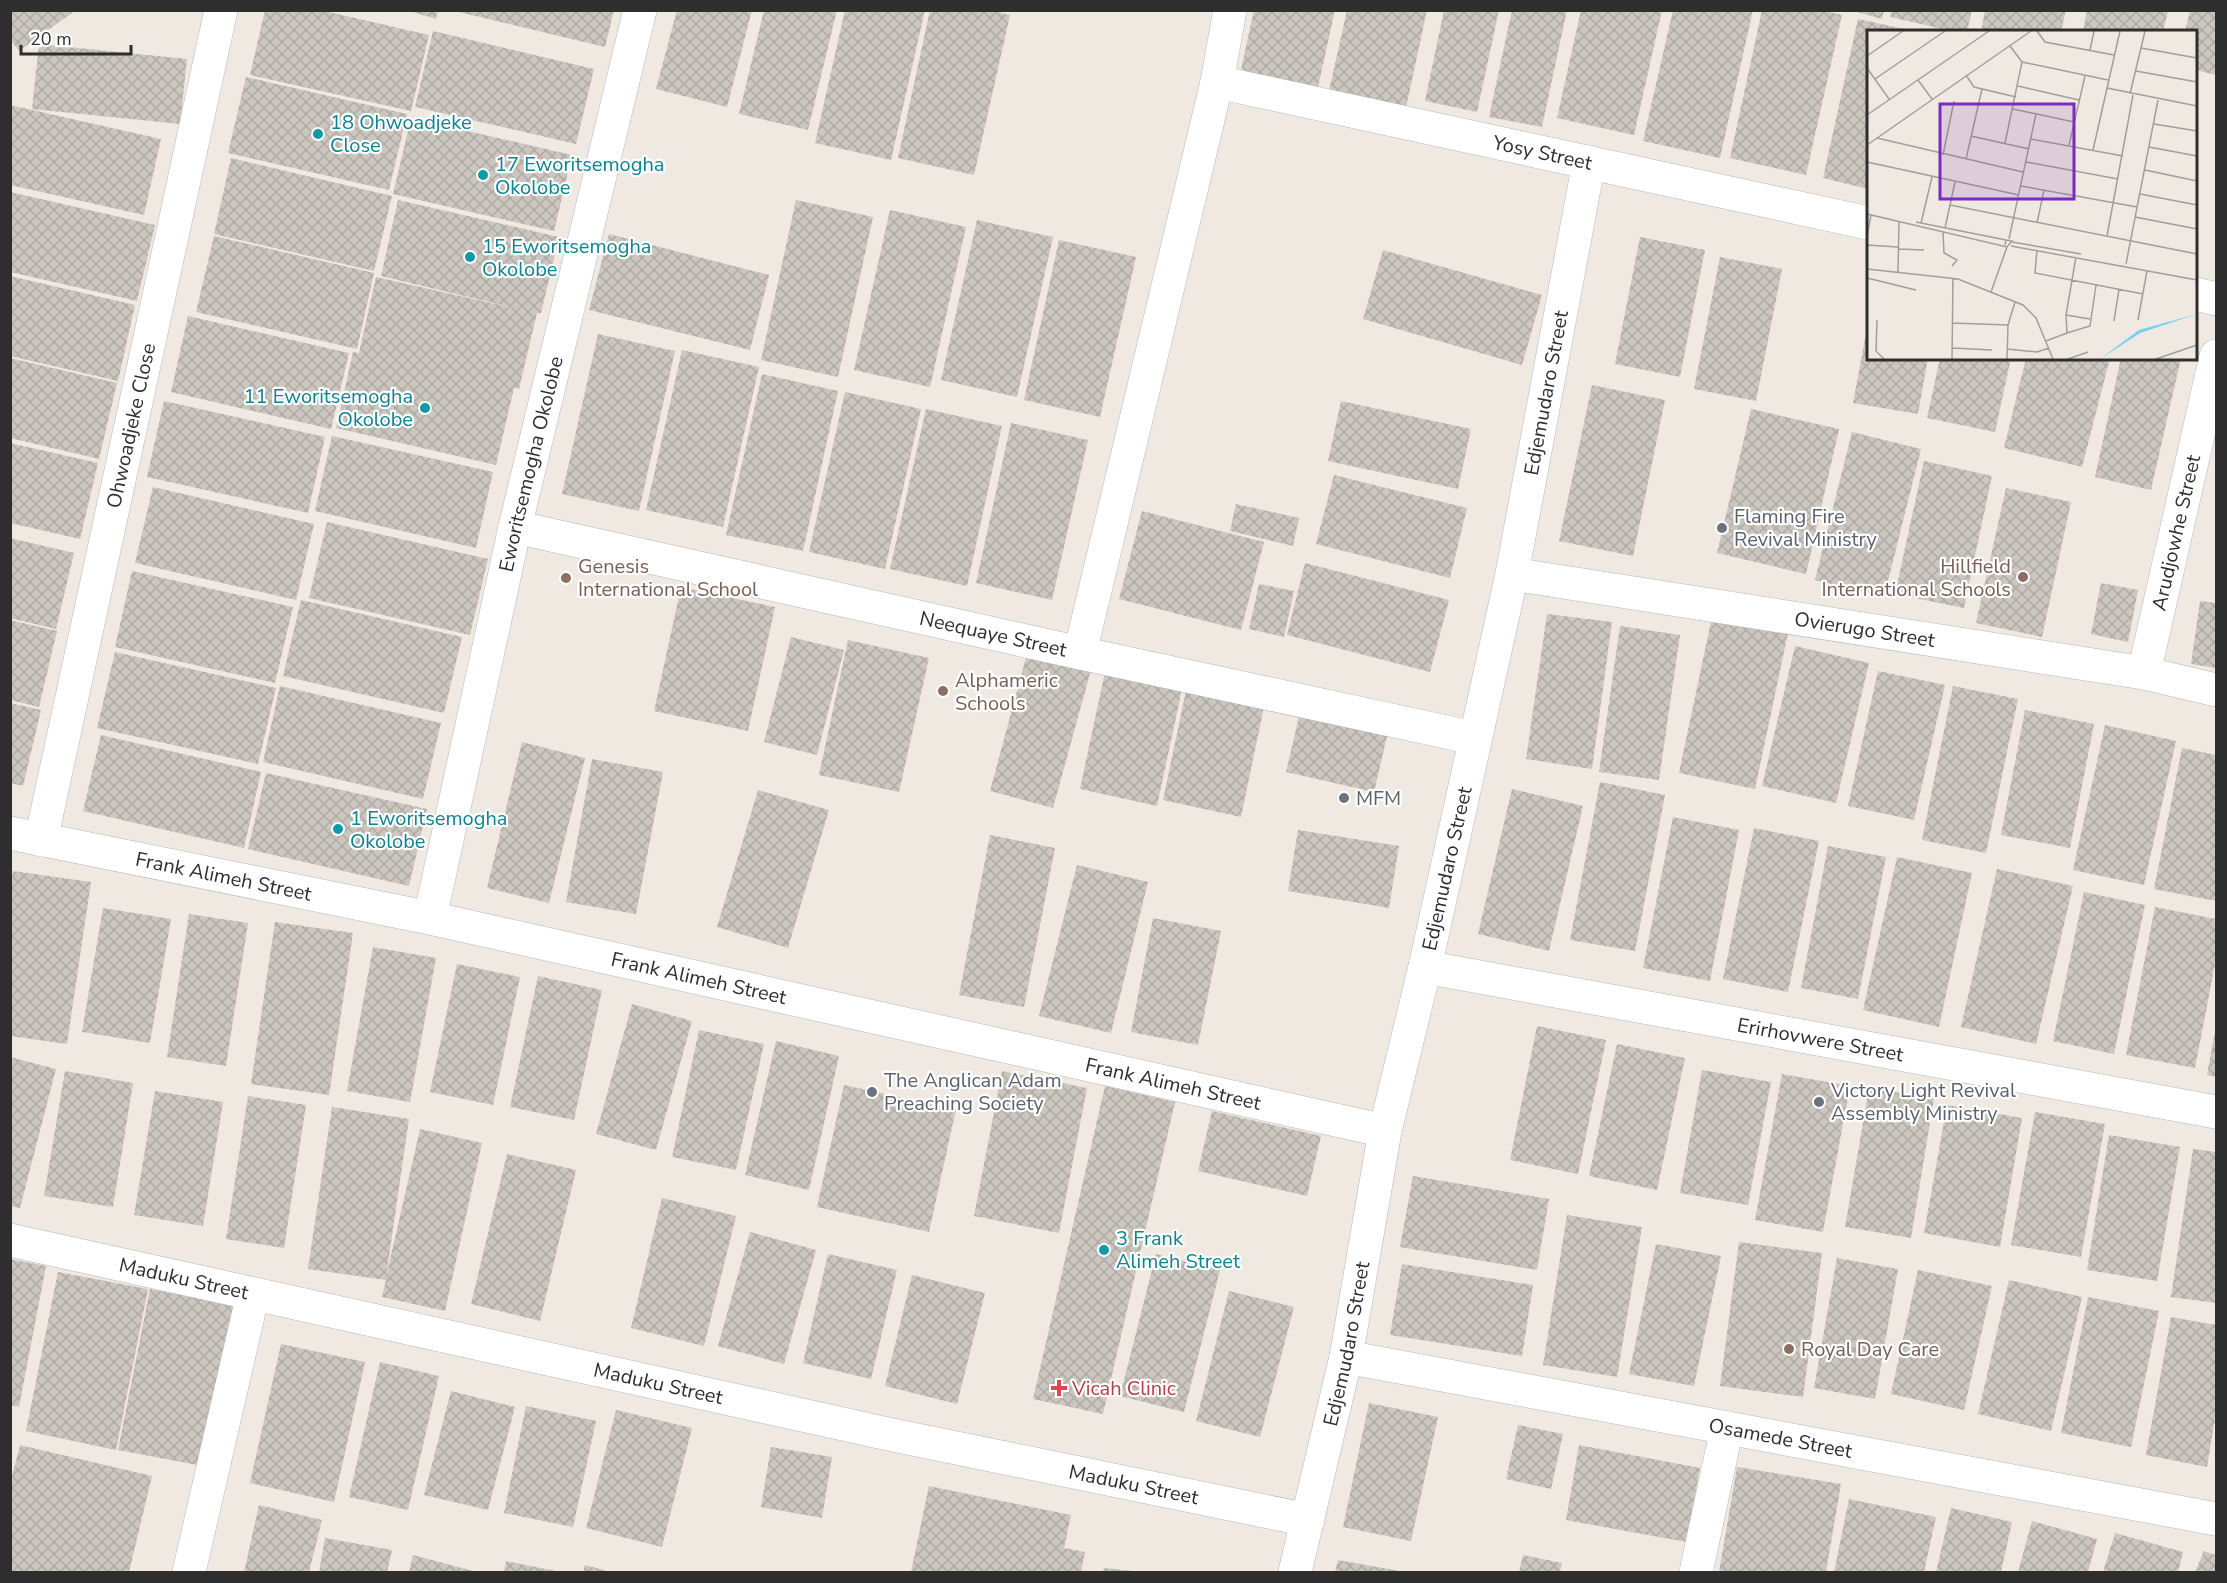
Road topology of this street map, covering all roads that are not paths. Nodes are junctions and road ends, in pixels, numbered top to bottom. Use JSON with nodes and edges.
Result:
{"nodes":[{"id":1,"x":221,"y":10,"type":"edge"},
{"id":2,"x":640,"y":10,"type":"edge"},
{"id":3,"x":1230,"y":10,"type":"edge"},
{"id":4,"x":1216,"y":82,"type":"junction"},
{"id":5,"x":1588,"y":162,"type":"junction"},
{"id":6,"x":1867,"y":223,"type":"edge"},
{"id":7,"x":2197,"y":294,"type":"edge"},
{"id":8,"x":2217,"y":298,"type":"edge"},
{"id":9,"x":2217,"y":356,"type":"edge"},
{"id":10,"x":515,"y":527,"type":"junction"},
{"id":11,"x":1512,"y":574,"type":"junction"},
{"id":12,"x":1080,"y":653,"type":"junction"},
{"id":13,"x":2144,"y":673,"type":"junction"},
{"id":14,"x":2217,"y":690,"type":"edge"},
{"id":15,"x":1474,"y":738,"type":"junction"},
{"id":16,"x":26,"y":836,"type":"edge"},
{"id":17,"x":430,"y":918,"type":"junction"},
{"id":18,"x":1425,"y":967,"type":"junction"},
{"id":19,"x":2217,"y":1112,"type":"edge"},
{"id":20,"x":1385,"y":1131,"type":"junction"},
{"id":21,"x":10,"y":1240,"type":"edge"},
{"id":22,"x":253,"y":1294,"type":"junction"},
{"id":23,"x":1346,"y":1357,"type":"junction"},
{"id":24,"x":1727,"y":1428,"type":"junction"},
{"id":25,"x":2217,"y":1519,"type":"edge"},
{"id":26,"x":1308,"y":1520,"type":"junction"},
{"id":27,"x":189,"y":1572,"type":"edge"},
{"id":28,"x":1294,"y":1572,"type":"edge"},
{"id":29,"x":1695,"y":1572,"type":"edge"}],
"edges":[{"from":1,"to":16,"type":"street","name":"Ohwoadjeke Close"},
{"from":2,"to":10,"type":"street","name":"Eworitsemogha Okolobe"},
{"from":3,"to":4,"type":"street"},
{"from":4,"to":5,"type":"street","name":"Yosy Street"},
{"from":4,"to":12,"type":"street"},
{"from":5,"to":6,"type":"street","name":"Yosy Street"},
{"from":5,"to":11,"type":"street","name":"Edjemudaro Street"},
{"from":7,"to":8,"type":"street"},
{"from":9,"to":13,"type":"street","name":"Arudjowhe Street"},
{"from":10,"to":12,"type":"street","name":"Neequaye Street"},
{"from":10,"to":17,"type":"street","name":"Eworitsemogha Okolobe"},
{"from":11,"to":13,"type":"street","name":"Ovierugo Street"},
{"from":11,"to":15,"type":"street","name":"Edjemudaro Street"},
{"from":12,"to":15,"type":"street","name":"Neequaye Street"},
{"from":13,"to":14,"type":"street","name":"Ovierugo Street"},
{"from":15,"to":18,"type":"street","name":"Edjemudaro Street"},
{"from":16,"to":17,"type":"street","name":"Frank Alimeh Street"},
{"from":17,"to":20,"type":"street","name":"Frank Alimeh Street"},
{"from":18,"to":19,"type":"street","name":"Erirhovwere Street"},
{"from":18,"to":20,"type":"street","name":"Edjemudaro Street"},
{"from":20,"to":23,"type":"street","name":"Edjemudaro Street"},
{"from":21,"to":22,"type":"street","name":"Maduku Street"},
{"from":22,"to":26,"type":"street","name":"Maduku Street"},
{"from":22,"to":27,"type":"street"},
{"from":23,"to":24,"type":"street","name":"Osamede Street"},
{"from":23,"to":26,"type":"street","name":"Edjemudaro Street"},
{"from":24,"to":25,"type":"street","name":"Osamede Street"},
{"from":24,"to":29,"type":"street"},
{"from":26,"to":28,"type":"street","name":"Edjemudaro Street"}]}
